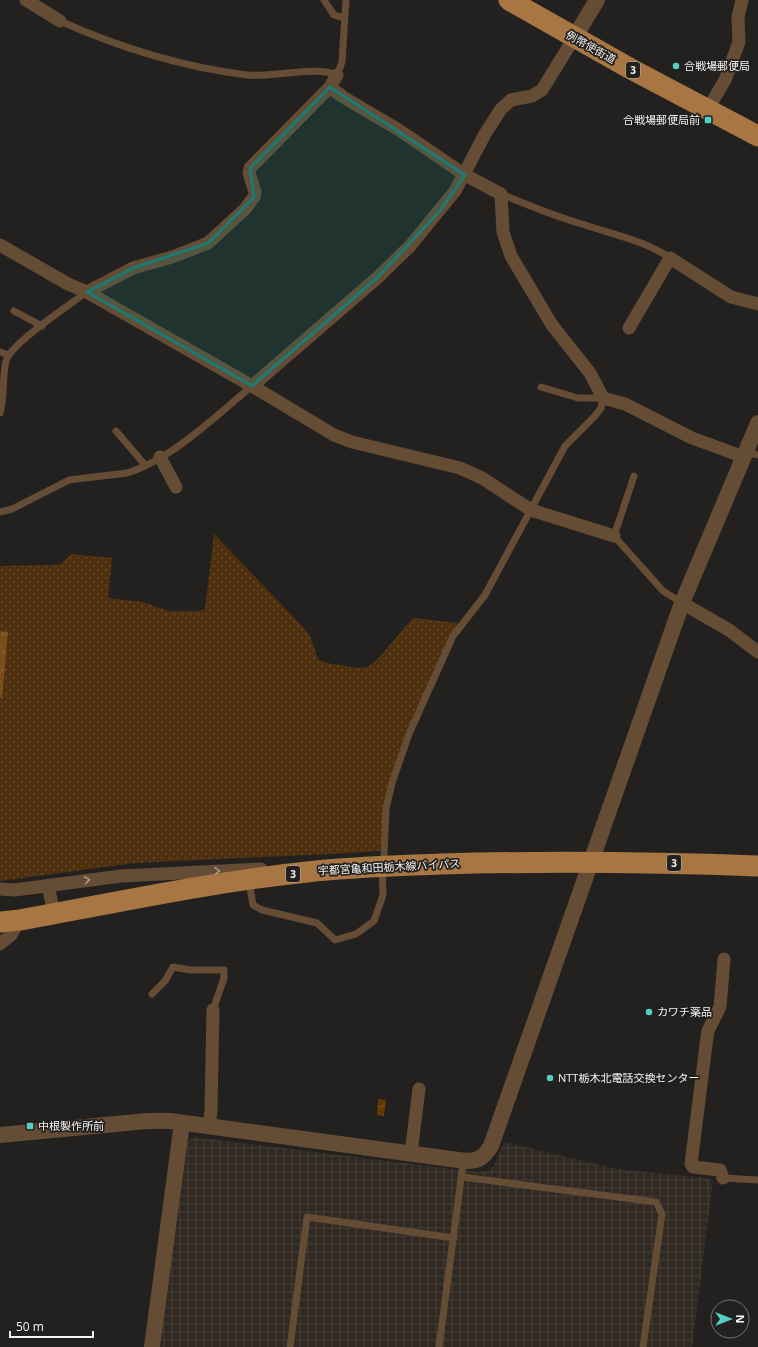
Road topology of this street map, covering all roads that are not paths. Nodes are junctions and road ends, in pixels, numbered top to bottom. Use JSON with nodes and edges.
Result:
{"nodes":[{"id":1,"x":324,"y":0,"type":"edge"},
{"id":2,"x":346,"y":0,"type":"edge"},
{"id":3,"x":509,"y":0,"type":"edge"},
{"id":4,"x":597,"y":0,"type":"edge"},
{"id":5,"x":742,"y":0,"type":"edge"},
{"id":6,"x":31,"y":1,"type":"edge"},
{"id":7,"x":344,"y":18,"type":"junction"},
{"id":8,"x":60,"y":20,"type":"joint"},
{"id":9,"x":574,"y":38,"type":"junction"},
{"id":10,"x":337,"y":75,"type":"junction"},
{"id":11,"x":330,"y":87,"type":"junction"},
{"id":12,"x":708,"y":109,"type":"junction"},
{"id":13,"x":758,"y":136,"type":"edge"},
{"id":14,"x":465,"y":175,"type":"junction"},
{"id":15,"x":501,"y":194,"type":"junction"},
{"id":16,"x":0,"y":245,"type":"edge"},
{"id":17,"x":670,"y":258,"type":"junction"},
{"id":18,"x":88,"y":292,"type":"junction"},
{"id":19,"x":758,"y":304,"type":"edge"},
{"id":20,"x":14,"y":311,"type":"dead end"},
{"id":21,"x":42,"y":326,"type":"junction"},
{"id":22,"x":629,"y":328,"type":"dead end"},
{"id":23,"x":0,"y":352,"type":"edge"},
{"id":24,"x":8,"y":355,"type":"junction"},
{"id":25,"x":252,"y":386,"type":"junction"},
{"id":26,"x":541,"y":387,"type":"dead end"},
{"id":27,"x":603,"y":398,"type":"junction"},
{"id":28,"x":0,"y":413,"type":"edge"},
{"id":29,"x":758,"y":423,"type":"edge"},
{"id":30,"x":116,"y":431,"type":"dead end"},
{"id":31,"x":749,"y":455,"type":"edge"},
{"id":32,"x":160,"y":457,"type":"junction"},
{"id":33,"x":145,"y":465,"type":"junction"},
{"id":34,"x":634,"y":476,"type":"dead end"},
{"id":35,"x":176,"y":487,"type":"dead end"},
{"id":36,"x":531,"y":510,"type":"junction"},
{"id":37,"x":0,"y":512,"type":"edge"},
{"id":38,"x":614,"y":536,"type":"junction"},
{"id":39,"x":682,"y":603,"type":"junction"},
{"id":40,"x":758,"y":652,"type":"edge"},
{"id":41,"x":591,"y":861,"type":"junction"},
{"id":42,"x":382,"y":866,"type":"junction"},
{"id":43,"x":758,"y":866,"type":"edge"},
{"id":44,"x":308,"y":872,"type":"junction"},
{"id":45,"x":249,"y":879,"type":"junction"},
{"id":46,"x":48,"y":885,"type":"junction"},
{"id":47,"x":0,"y":889,"type":"edge"},
{"id":48,"x":54,"y":914,"type":"junction"},
{"id":49,"x":10,"y":921,"type":"edge"},
{"id":50,"x":0,"y":944,"type":"edge"},
{"id":51,"x":724,"y":959,"type":"dead end"},
{"id":52,"x":152,"y":994,"type":"dead end"},
{"id":53,"x":214,"y":1010,"type":"joint"},
{"id":54,"x":419,"y":1089,"type":"dead end"},
{"id":55,"x":182,"y":1123,"type":"junction"},
{"id":56,"x":209,"y":1127,"type":"junction"},
{"id":57,"x":0,"y":1135,"type":"edge"},
{"id":58,"x":411,"y":1153,"type":"junction"},
{"id":59,"x":466,"y":1160,"type":"junction"},
{"id":60,"x":462,"y":1177,"type":"junction"},
{"id":61,"x":723,"y":1178,"type":"joint"},
{"id":62,"x":758,"y":1180,"type":"edge"},
{"id":63,"x":454,"y":1238,"type":"junction"},
{"id":64,"x":152,"y":1347,"type":"edge"},
{"id":65,"x":290,"y":1347,"type":"edge"},
{"id":66,"x":439,"y":1347,"type":"edge"},
{"id":67,"x":642,"y":1347,"type":"edge"}],
"edges":[{"from":1,"to":7,"type":"lane"},
{"from":2,"to":7,"type":"lane"},
{"from":3,"to":9,"type":"main road","name":"例幣使街道","number":"3"},
{"from":4,"to":9,"type":"street"},
{"from":5,"to":12,"type":"street"},
{"from":6,"to":8,"type":"street"},
{"from":7,"to":10,"type":"lane"},
{"from":8,"to":10,"type":"lane"},
{"from":9,"to":12,"type":"main road","name":"例幣使街道","number":"3"},
{"from":9,"to":14,"type":"street"},
{"from":10,"to":11,"type":"street"},
{"from":11,"to":14,"type":"street"},
{"from":11,"to":18,"type":"street"},
{"from":12,"to":13,"type":"main road","name":"例幣使街道","number":"3"},
{"from":14,"to":15,"type":"street"},
{"from":14,"to":25,"type":"street"},
{"from":15,"to":17,"type":"lane"},
{"from":15,"to":27,"type":"street"},
{"from":16,"to":18,"type":"street"},
{"from":17,"to":19,"type":"street"},
{"from":17,"to":22,"type":"street"},
{"from":18,"to":21,"type":"lane"},
{"from":18,"to":25,"type":"street"},
{"from":20,"to":21,"type":"lane"},
{"from":21,"to":24,"type":"lane"},
{"from":23,"to":24,"type":"lane"},
{"from":24,"to":28,"type":"lane"},
{"from":25,"to":32,"type":"lane"},
{"from":25,"to":36,"type":"street"},
{"from":26,"to":27,"type":"lane"},
{"from":27,"to":31,"type":"street"},
{"from":27,"to":36,"type":"lane"},
{"from":29,"to":31,"type":"street"},
{"from":30,"to":33,"type":"lane"},
{"from":31,"to":39,"type":"street"},
{"from":32,"to":33,"type":"lane"},
{"from":32,"to":35,"type":"street"},
{"from":33,"to":37,"type":"lane"},
{"from":34,"to":38,"type":"lane"},
{"from":36,"to":38,"type":"street"},
{"from":36,"to":42,"type":"lane"},
{"from":38,"to":39,"type":"lane"},
{"from":39,"to":40,"type":"street"},
{"from":39,"to":41,"type":"street"},
{"from":41,"to":42,"type":"main road","name":"宇都宮亀和田栃木線バイパス","number":"3"},
{"from":41,"to":43,"type":"main road","name":"宇都宮亀和田栃木線バイパス","number":"3"},
{"from":41,"to":59,"type":"street"},
{"from":42,"to":44,"type":"main road","name":"宇都宮亀和田栃木線バイパス","number":"3"},
{"from":42,"to":45,"type":"lane"},
{"from":44,"to":45,"type":"main road","name":"宇都宮亀和田栃木線バイパス","number":"3"},
{"from":46,"to":44,"type":"street","one_way":true},
{"from":45,"to":48,"type":"main road","name":"宇都宮亀和田栃木線バイパス","number":"3"},
{"from":46,"to":47,"type":"street"},
{"from":46,"to":48,"type":"street"},
{"from":48,"to":49,"type":"main road","name":"宇都宮亀和田栃木線バイパス","number":"3"},
{"from":49,"to":50,"type":"street"},
{"from":51,"to":61,"type":"street"},
{"from":52,"to":53,"type":"lane"},
{"from":53,"to":56,"type":"street"},
{"from":54,"to":58,"type":"street"},
{"from":55,"to":56,"type":"street"},
{"from":55,"to":57,"type":"street"},
{"from":55,"to":64,"type":"street"},
{"from":56,"to":58,"type":"street"},
{"from":58,"to":59,"type":"street"},
{"from":59,"to":60,"type":"lane"},
{"from":60,"to":63,"type":"lane"},
{"from":60,"to":67,"type":"lane"},
{"from":61,"to":62,"type":"lane"},
{"from":63,"to":65,"type":"lane"},
{"from":63,"to":66,"type":"lane"}]}
